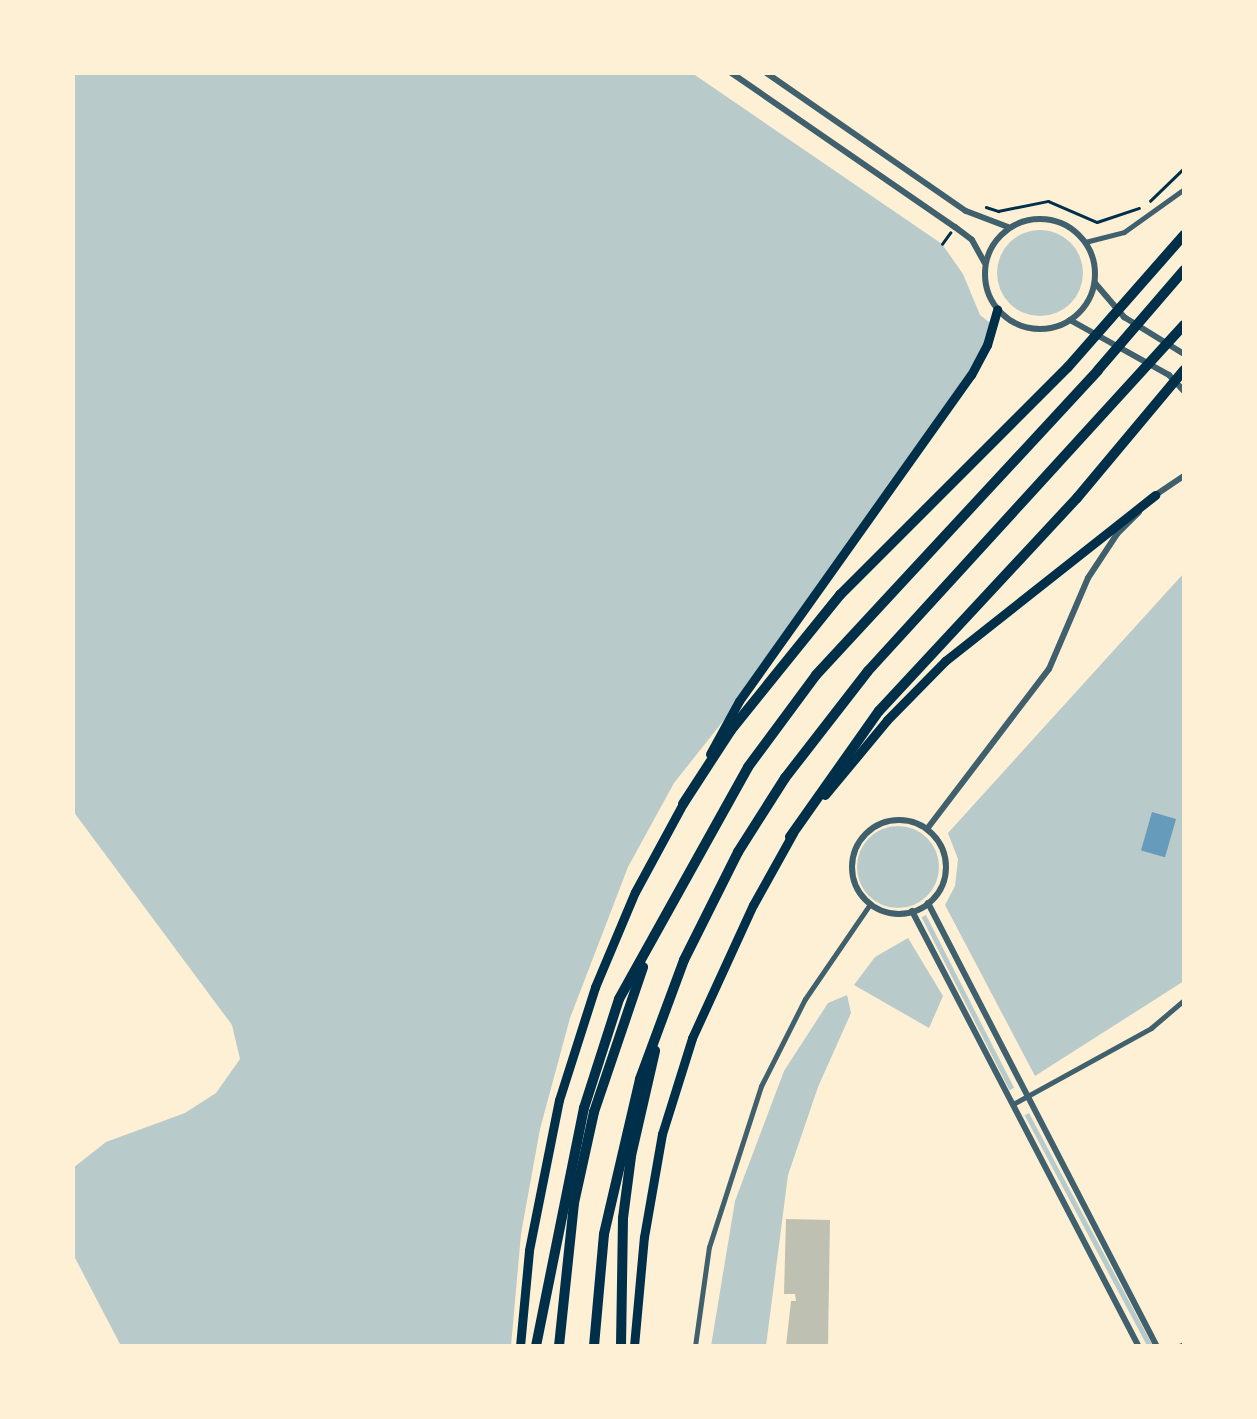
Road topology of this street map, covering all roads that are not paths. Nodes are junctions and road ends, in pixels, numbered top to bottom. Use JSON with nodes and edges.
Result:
{"nodes":[{"id":1,"x":730,"y":72,"type":"edge"},
{"id":2,"x":766,"y":72,"type":"edge"},
{"id":3,"x":1184,"y":189,"type":"edge"},
{"id":4,"x":1009,"y":228,"type":"junction"},
{"id":5,"x":1184,"y":235,"type":"edge"},
{"id":6,"x":1085,"y":242,"type":"junction"},
{"id":7,"x":986,"y":264,"type":"junction"},
{"id":8,"x":1184,"y":270,"type":"edge"},
{"id":9,"x":1095,"y":282,"type":"junction"},
{"id":10,"x":997,"y":309,"type":"junction"},
{"id":11,"x":1070,"y":320,"type":"junction"},
{"id":12,"x":1184,"y":325,"type":"edge"},
{"id":13,"x":1184,"y":354,"type":"edge"},
{"id":14,"x":1184,"y":370,"type":"edge"},
{"id":15,"x":1184,"y":391,"type":"edge"},
{"id":16,"x":1184,"y":476,"type":"edge"},
{"id":17,"x":1155,"y":495,"type":"junction"},
{"id":18,"x":683,"y":804,"type":"junction"},
{"id":19,"x":927,"y":829,"type":"junction"},
{"id":20,"x":790,"y":837,"type":"junction"},
{"id":21,"x":870,"y":904,"type":"junction"},
{"id":22,"x":928,"y":904,"type":"junction"},
{"id":23,"x":912,"y":911,"type":"junction"},
{"id":24,"x":656,"y":934,"type":"junction"},
{"id":25,"x":1184,"y":1000,"type":"edge"},
{"id":26,"x":660,"y":1022,"type":"junction"},
{"id":27,"x":1028,"y":1096,"type":"junction"},
{"id":28,"x":1013,"y":1104,"type":"junction"},
{"id":29,"x":520,"y":1346,"type":"edge"},
{"id":30,"x":536,"y":1346,"type":"edge"},
{"id":31,"x":559,"y":1346,"type":"edge"},
{"id":32,"x":594,"y":1346,"type":"edge"},
{"id":33,"x":621,"y":1346,"type":"edge"},
{"id":34,"x":634,"y":1346,"type":"edge"},
{"id":35,"x":695,"y":1346,"type":"edge"},
{"id":36,"x":1138,"y":1346,"type":"edge"},
{"id":37,"x":1157,"y":1346,"type":"edge"}],
"edges":[{"from":1,"to":7,"type":"street"},
{"from":2,"to":4,"type":"street"},
{"from":3,"to":6,"type":"street"},
{"from":4,"to":6,"type":"street"},
{"from":4,"to":7,"type":"street"},
{"from":5,"to":18,"type":"highway"},
{"from":6,"to":9,"type":"street"},
{"from":7,"to":10,"type":"street"},
{"from":8,"to":24,"type":"highway"},
{"from":9,"to":11,"type":"street"},
{"from":9,"to":13,"type":"street"},
{"from":10,"to":11,"type":"street"},
{"from":10,"to":18,"type":"highway"},
{"from":11,"to":15,"type":"street"},
{"from":12,"to":26,"type":"highway"},
{"from":14,"to":20,"type":"highway"},
{"from":16,"to":17,"type":"street"},
{"from":17,"to":19,"type":"street"},
{"from":17,"to":20,"type":"highway"},
{"from":18,"to":29,"type":"highway"},
{"from":19,"to":21,"type":"street"},
{"from":19,"to":22,"type":"street"},
{"from":20,"to":34,"type":"highway"},
{"from":21,"to":23,"type":"street"},
{"from":21,"to":35,"type":"street"},
{"from":22,"to":23,"type":"street"},
{"from":22,"to":27,"type":"street"},
{"from":23,"to":28,"type":"street"},
{"from":24,"to":30,"type":"highway"},
{"from":24,"to":31,"type":"highway"},
{"from":25,"to":27,"type":"street"},
{"from":26,"to":32,"type":"highway"},
{"from":26,"to":33,"type":"highway"},
{"from":27,"to":28,"type":"street"},
{"from":27,"to":37,"type":"street"},
{"from":28,"to":36,"type":"street"}]}
